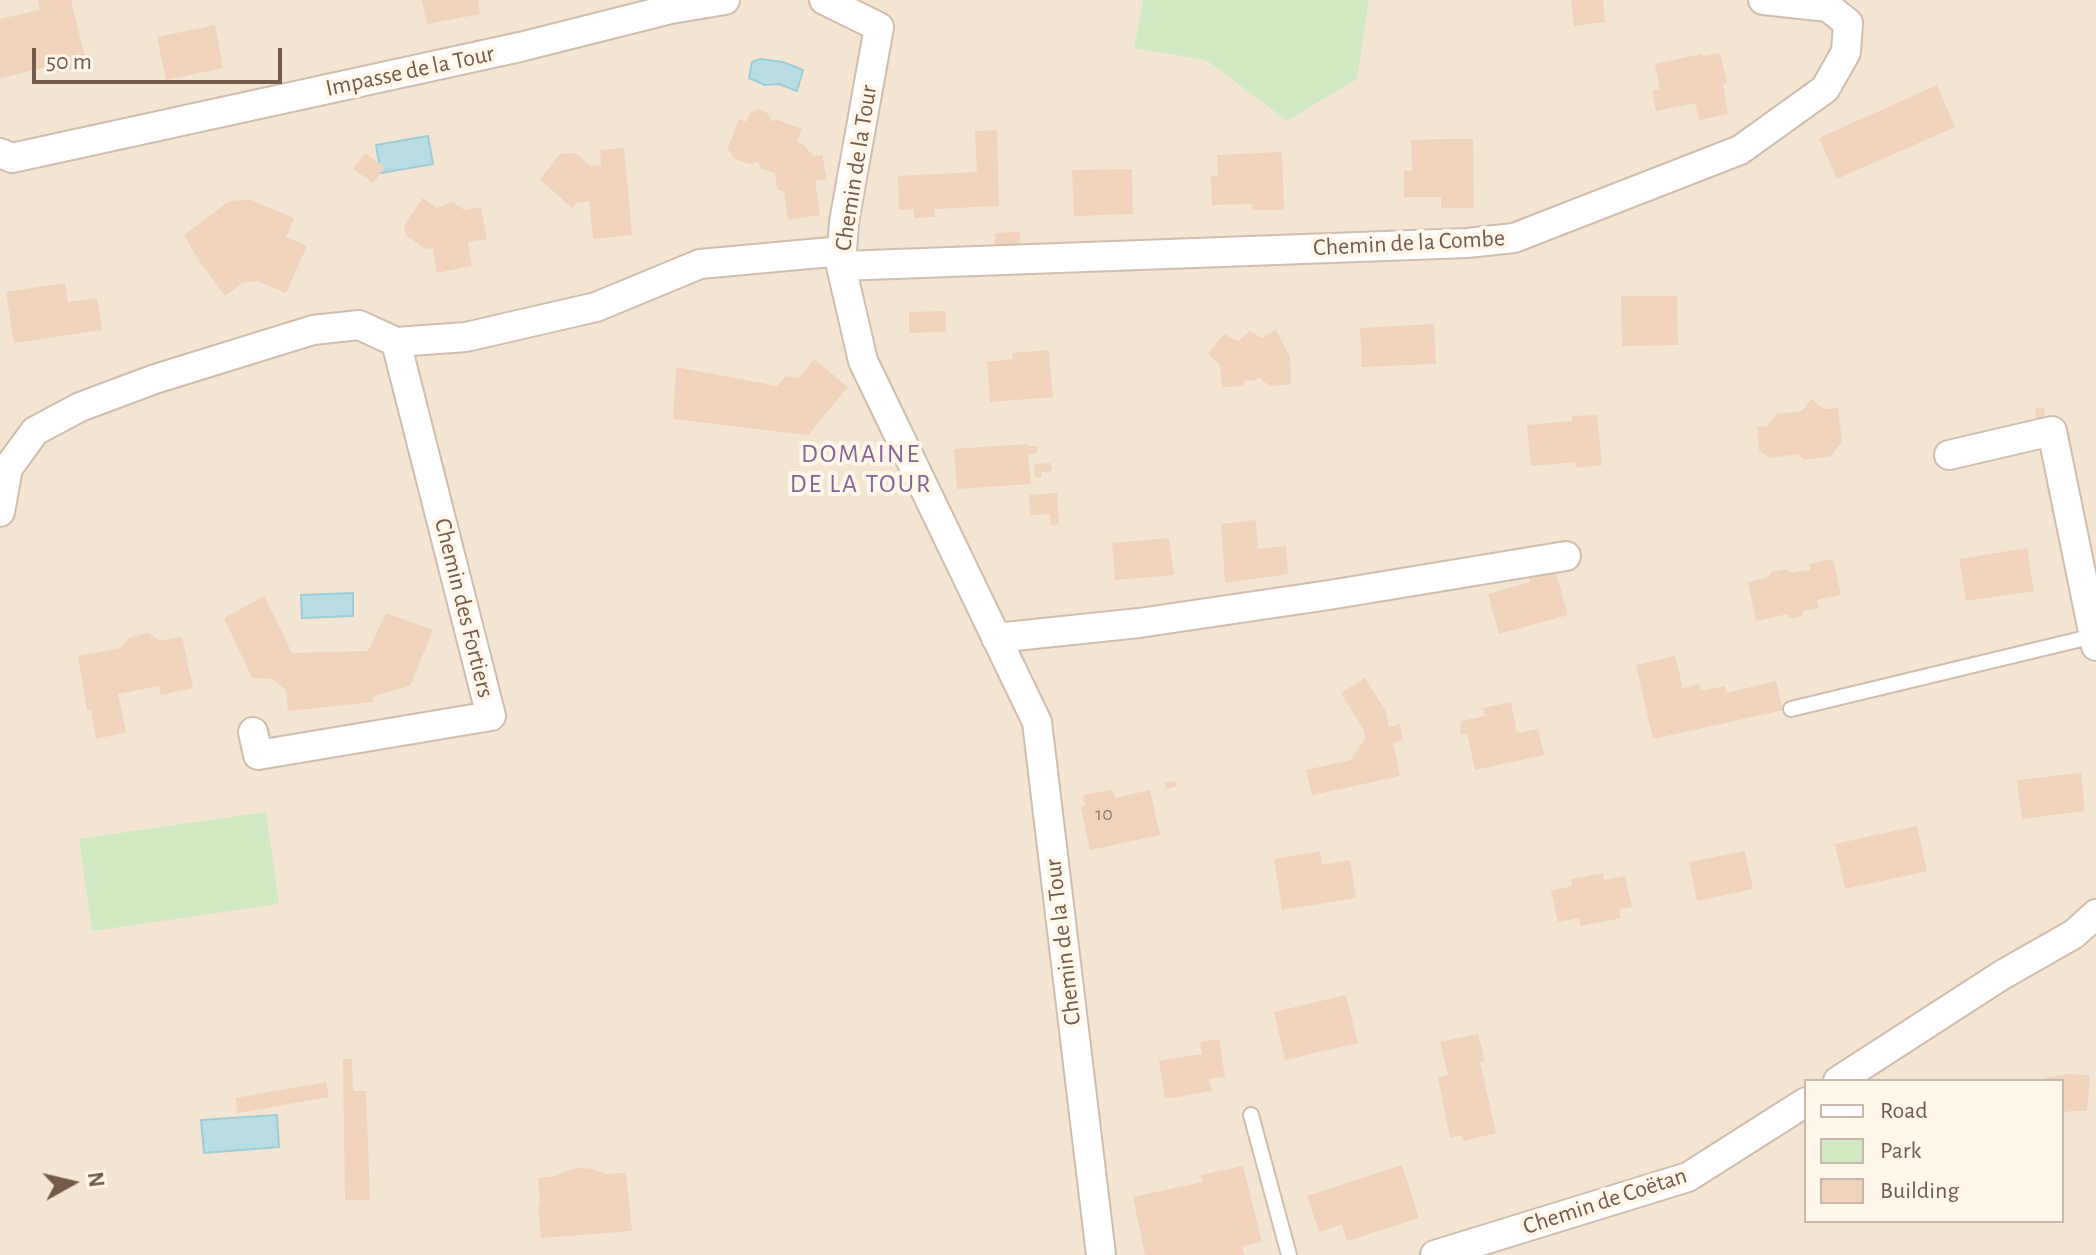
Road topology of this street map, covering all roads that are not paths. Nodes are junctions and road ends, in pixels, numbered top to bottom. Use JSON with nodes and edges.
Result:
{"nodes":[{"id":1,"x":725,"y":0,"type":"edge"},
{"id":2,"x":824,"y":0,"type":"edge"},
{"id":3,"x":1763,"y":0,"type":"edge"},
{"id":4,"x":0,"y":153,"type":"edge"},
{"id":5,"x":842,"y":258,"type":"junction"},
{"id":6,"x":396,"y":342,"type":"junction"},
{"id":7,"x":1949,"y":455,"type":"dead end"},
{"id":8,"x":0,"y":512,"type":"edge"},
{"id":9,"x":1566,"y":556,"type":"dead end"},
{"id":10,"x":996,"y":638,"type":"junction"},
{"id":11,"x":2095,"y":641,"type":"edge"},
{"id":12,"x":1791,"y":709,"type":"dead end"},
{"id":13,"x":253,"y":732,"type":"dead end"},
{"id":14,"x":2096,"y":914,"type":"edge"},
{"id":15,"x":1841,"y":1079,"type":"edge"},
{"id":16,"x":1804,"y":1103,"type":"edge"},
{"id":17,"x":1251,"y":1115,"type":"dead end"},
{"id":18,"x":1101,"y":1255,"type":"edge"},
{"id":19,"x":1289,"y":1255,"type":"edge"},
{"id":20,"x":1435,"y":1255,"type":"edge"}],
"edges":[{"from":1,"to":4,"type":"street","name":"Impasse de la Tour"},
{"from":2,"to":5,"type":"street","name":"Chemin de la Tour"},
{"from":3,"to":5,"type":"street","name":"Chemin de la Combe"},
{"from":5,"to":6,"type":"street"},
{"from":5,"to":10,"type":"street","name":"Chemin de la Tour"},
{"from":6,"to":8,"type":"street"},
{"from":6,"to":13,"type":"street","name":"Chemin des Fortiers"},
{"from":7,"to":11,"type":"street"},
{"from":9,"to":10,"type":"street"},
{"from":10,"to":18,"type":"street","name":"Chemin de la Tour"},
{"from":11,"to":12,"type":"lane"},
{"from":14,"to":15,"type":"street"},
{"from":16,"to":20,"type":"street","name":"Chemin de Coëtan"},
{"from":17,"to":19,"type":"lane"}]}
